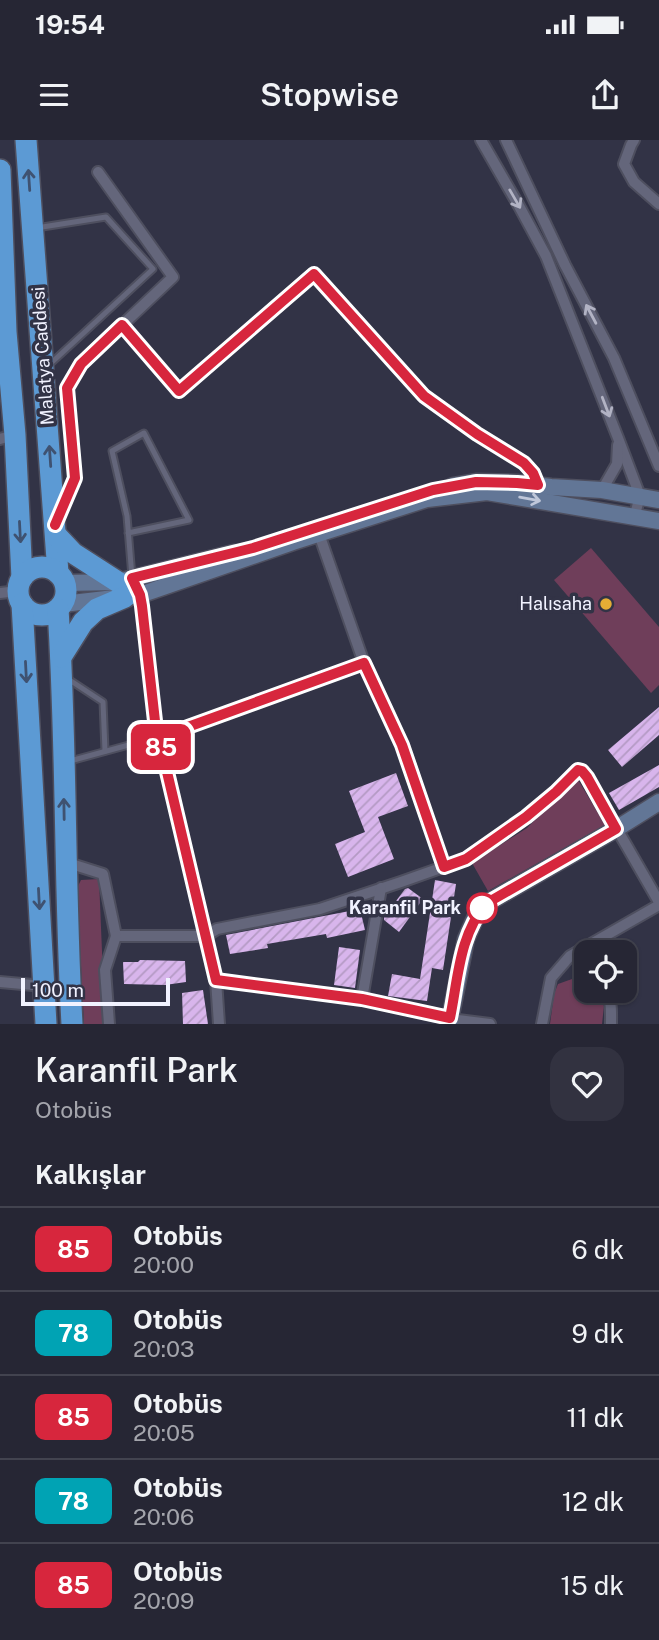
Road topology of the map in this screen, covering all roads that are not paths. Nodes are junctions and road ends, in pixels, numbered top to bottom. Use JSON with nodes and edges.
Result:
{"nodes":[{"id":1,"x":26,"y":140,"type":"edge"},
{"id":2,"x":481,"y":140,"type":"edge"},
{"id":3,"x":506,"y":140,"type":"edge"},
{"id":4,"x":634,"y":140,"type":"edge"},
{"id":5,"x":0,"y":170,"type":"edge"},
{"id":6,"x":98,"y":172,"type":"dead end"},
{"id":7,"x":659,"y":205,"type":"edge"},
{"id":8,"x":33,"y":228,"type":"junction"},
{"id":9,"x":122,"y":325,"type":"junction"},
{"id":10,"x":44,"y":370,"type":"junction"},
{"id":11,"x":4,"y":438,"type":"edge"},
{"id":12,"x":618,"y":438,"type":"junction"},
{"id":13,"x":659,"y":466,"type":"edge"},
{"id":14,"x":538,"y":485,"type":"junction"},
{"id":15,"x":602,"y":490,"type":"junction"},
{"id":16,"x":640,"y":496,"type":"junction"},
{"id":17,"x":659,"y":500,"type":"edge"},
{"id":18,"x":634,"y":518,"type":"junction"},
{"id":19,"x":659,"y":521,"type":"edge"},
{"id":20,"x":56,"y":530,"type":"junction"},
{"id":21,"x":128,"y":533,"type":"junction"},
{"id":22,"x":319,"y":534,"type":"junction"},
{"id":23,"x":129,"y":588,"type":"junction"},
{"id":24,"x":15,"y":591,"type":"edge"},
{"id":25,"x":61,"y":592,"type":"junction"},
{"id":26,"x":364,"y":663,"type":"junction"},
{"id":27,"x":61,"y":666,"type":"junction"},
{"id":28,"x":159,"y":737,"type":"junction"},
{"id":29,"x":105,"y":751,"type":"junction"},
{"id":30,"x":63,"y":762,"type":"junction"},
{"id":31,"x":659,"y":802,"type":"edge"},
{"id":32,"x":616,"y":829,"type":"junction"},
{"id":33,"x":65,"y":862,"type":"junction"},
{"id":34,"x":444,"y":867,"type":"junction"},
{"id":35,"x":381,"y":888,"type":"junction"},
{"id":36,"x":659,"y":904,"type":"edge"},
{"id":37,"x":116,"y":936,"type":"junction"},
{"id":38,"x":206,"y":936,"type":"junction"},
{"id":39,"x":605,"y":940,"type":"edge"},
{"id":40,"x":574,"y":955,"type":"edge"},
{"id":41,"x":216,"y":980,"type":"junction"},
{"id":42,"x":0,"y":982,"type":"edge"},
{"id":43,"x":44,"y":986,"type":"junction"},
{"id":44,"x":362,"y":999,"type":"junction"},
{"id":45,"x":610,"y":1003,"type":"edge"},
{"id":46,"x":450,"y":1021,"type":"edge"},
{"id":47,"x":46,"y":1024,"type":"edge"},
{"id":48,"x":72,"y":1024,"type":"edge"},
{"id":49,"x":109,"y":1024,"type":"edge"},
{"id":50,"x":219,"y":1024,"type":"edge"},
{"id":51,"x":490,"y":1024,"type":"edge"},
{"id":52,"x":542,"y":1024,"type":"edge"},
{"id":53,"x":611,"y":1024,"type":"edge"}],
"edges":[{"from":8,"to":1,"type":"highway","name":"Malatya Caddesi","one_way":true},
{"from":2,"to":12,"type":"street","one_way":true},
{"from":13,"to":3,"type":"street","one_way":true},
{"from":4,"to":7,"type":"street"},
{"from":5,"to":11,"type":"highway","name":"Malatya Caddesi"},
{"from":6,"to":9,"type":"street"},
{"from":8,"to":10,"type":"highway","name":"Malatya Caddesi"},
{"from":8,"to":10,"type":"lane"},
{"from":9,"to":14,"type":"street"},
{"from":9,"to":20,"type":"street"},
{"from":20,"to":10,"type":"highway","name":"Malatya Caddesi","one_way":true},
{"from":11,"to":24,"type":"highway","name":"Malatya Caddesi","one_way":true},
{"from":12,"to":15,"type":"street"},
{"from":12,"to":16,"type":"street"},
{"from":14,"to":15,"type":"street"},
{"from":14,"to":23,"type":"street"},
{"from":15,"to":16,"type":"street"},
{"from":16,"to":17,"type":"street"},
{"from":16,"to":18,"type":"street"},
{"from":18,"to":19,"type":"street"},
{"from":22,"to":18,"type":"street","one_way":true},
{"from":20,"to":23,"type":"highway"},
{"from":20,"to":25,"type":"highway","name":"Malatya Caddesi"},
{"from":21,"to":21,"type":"lane"},
{"from":21,"to":23,"type":"lane"},
{"from":22,"to":23,"type":"street"},
{"from":22,"to":26,"type":"street"},
{"from":23,"to":25,"type":"street"},
{"from":23,"to":27,"type":"highway"},
{"from":23,"to":28,"type":"street"},
{"from":24,"to":25,"type":"highway"},
{"from":24,"to":25,"type":"highway"},
{"from":24,"to":43,"type":"highway","name":"Malatya Caddesi","one_way":true},
{"from":25,"to":27,"type":"highway","name":"Malatya Caddesi"},
{"from":26,"to":28,"type":"street"},
{"from":26,"to":34,"type":"street"},
{"from":27,"to":29,"type":"lane"},
{"from":27,"to":30,"type":"highway","name":"Malatya Caddesi"},
{"from":28,"to":29,"type":"lane"},
{"from":28,"to":38,"type":"street"},
{"from":29,"to":30,"type":"lane"},
{"from":33,"to":30,"type":"highway","name":"Malatya Caddesi","one_way":true},
{"from":31,"to":32,"type":"street"},
{"from":32,"to":34,"type":"street"},
{"from":32,"to":36,"type":"street"},
{"from":32,"to":46,"type":"street"},
{"from":33,"to":37,"type":"street"},
{"from":33,"to":48,"type":"highway","name":"Malatya Caddesi"},
{"from":34,"to":35,"type":"street"},
{"from":35,"to":38,"type":"street"},
{"from":35,"to":44,"type":"street"},
{"from":36,"to":39,"type":"street"},
{"from":37,"to":38,"type":"street"},
{"from":37,"to":49,"type":"street"},
{"from":38,"to":41,"type":"street"},
{"from":40,"to":52,"type":"street"},
{"from":41,"to":44,"type":"street"},
{"from":41,"to":50,"type":"street"},
{"from":42,"to":43,"type":"street"},
{"from":43,"to":47,"type":"highway","name":"Malatya Caddesi"},
{"from":44,"to":46,"type":"street"},
{"from":45,"to":53,"type":"street"},
{"from":46,"to":51,"type":"street"}]}
